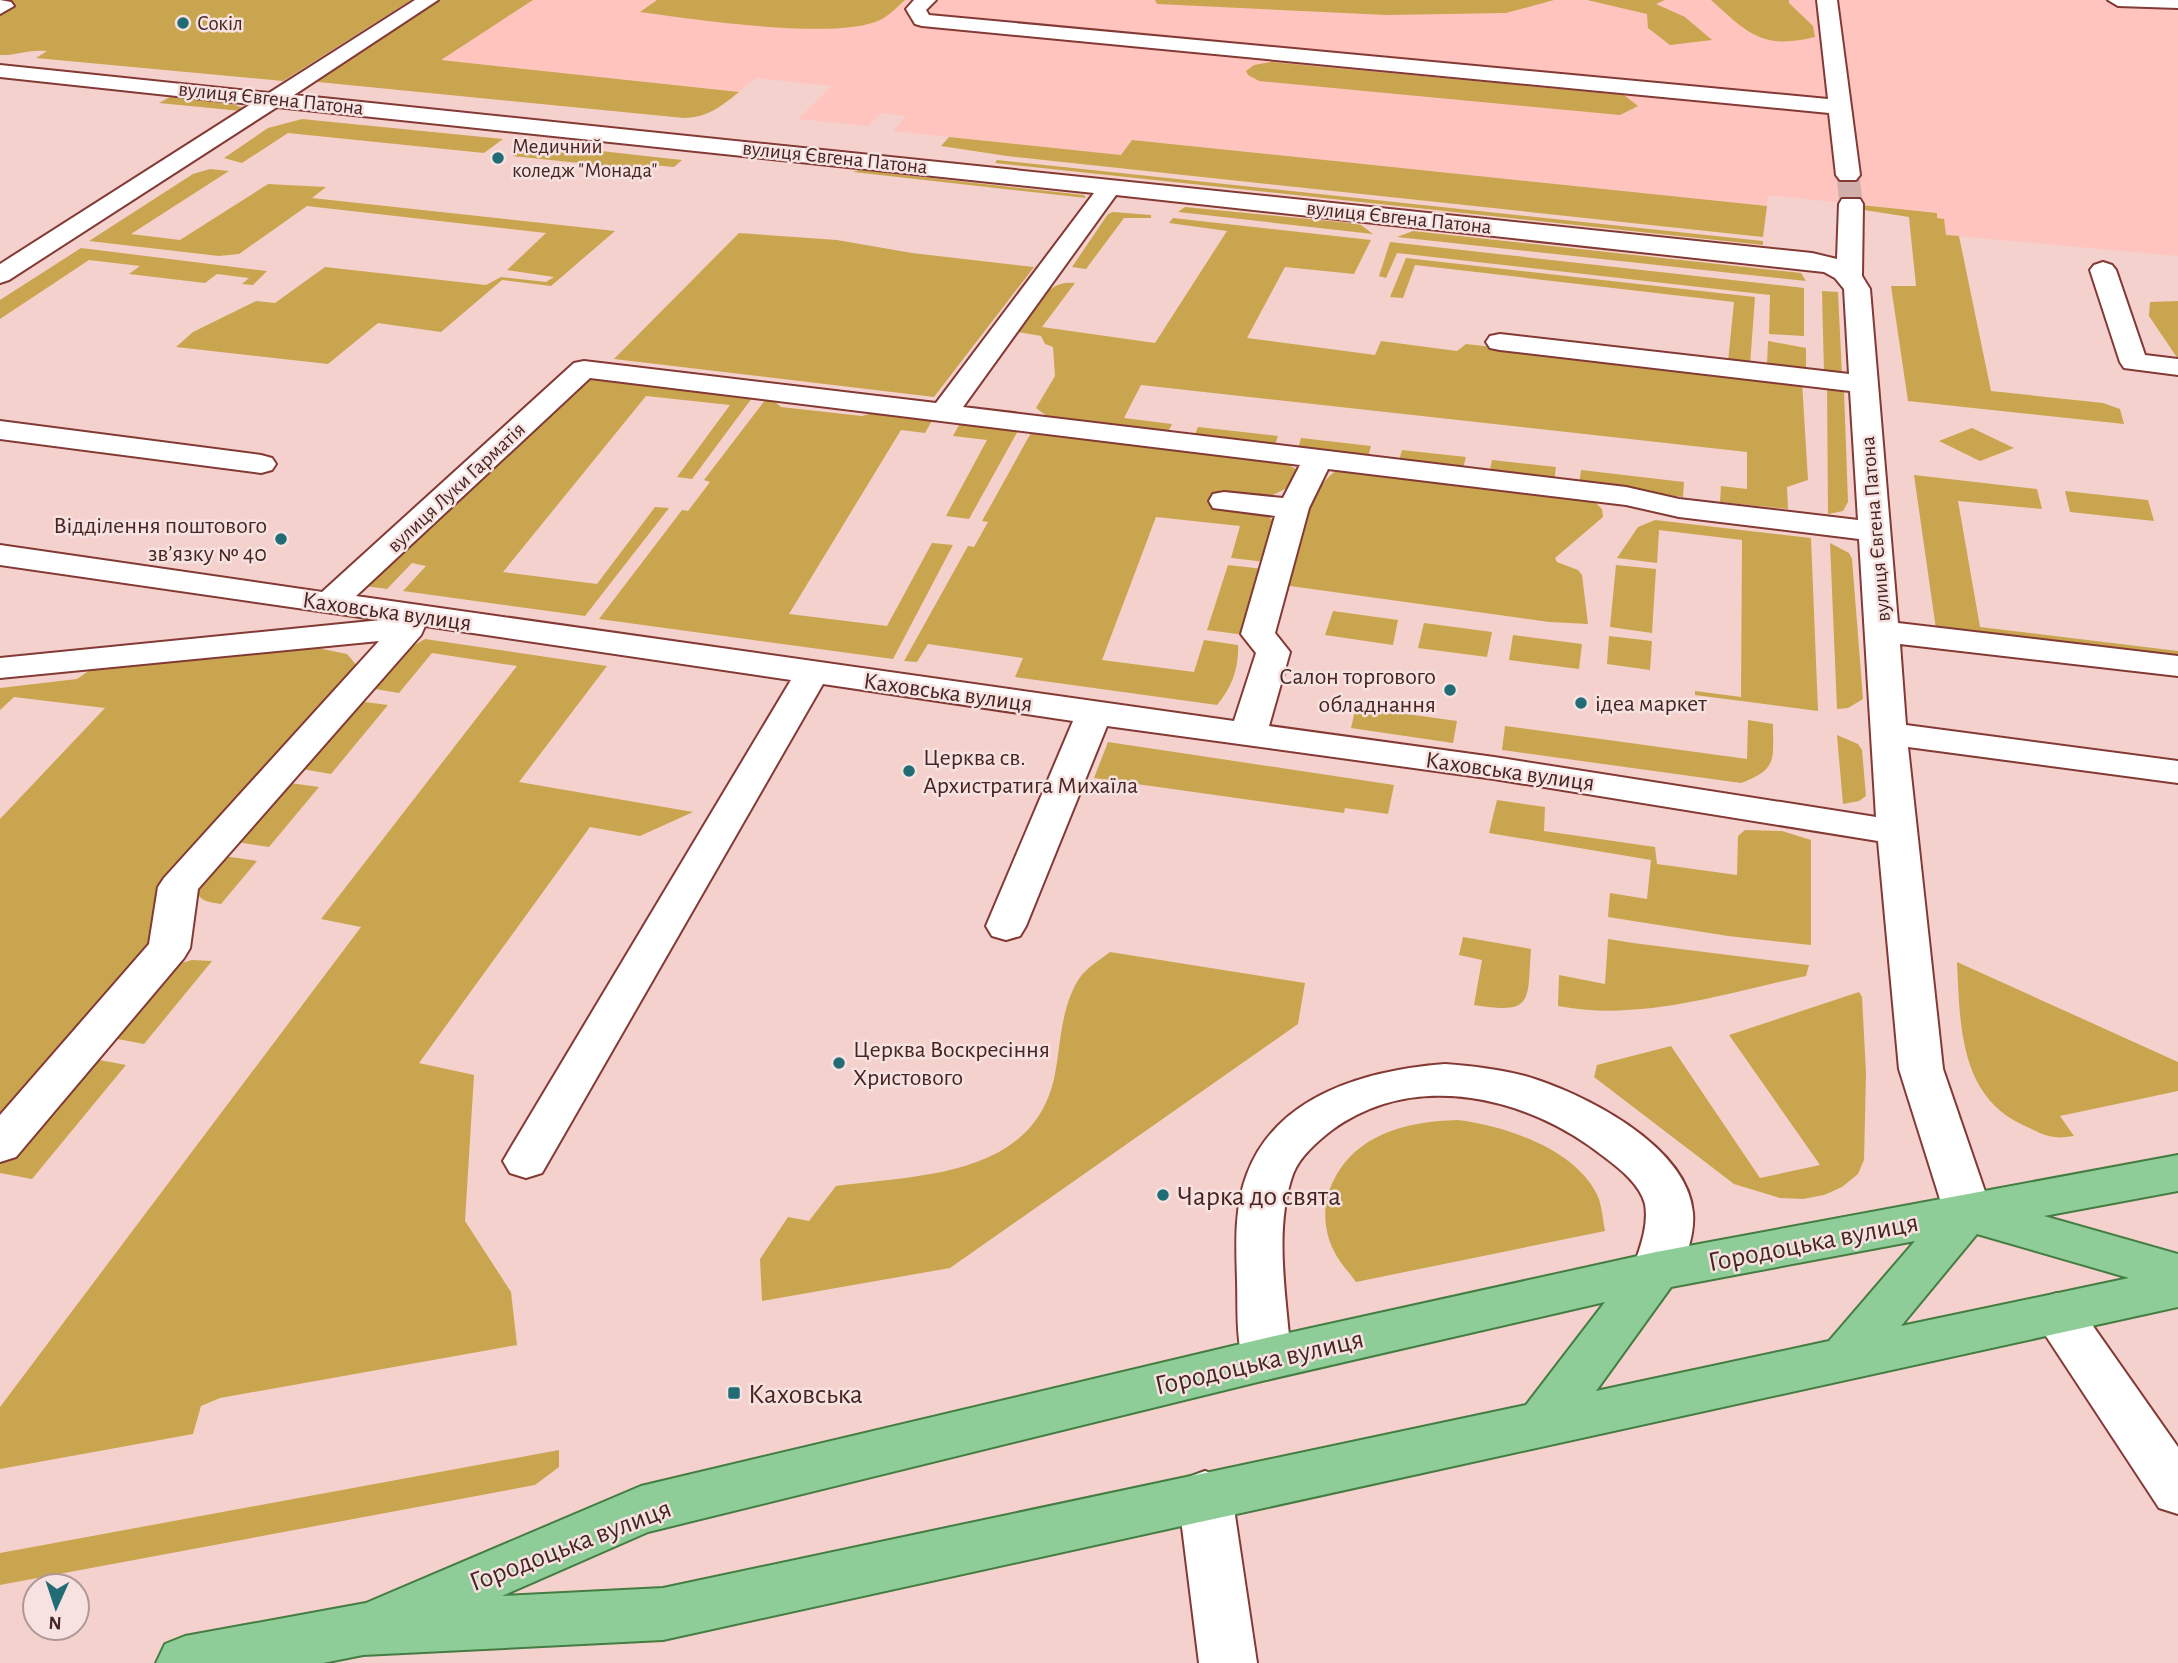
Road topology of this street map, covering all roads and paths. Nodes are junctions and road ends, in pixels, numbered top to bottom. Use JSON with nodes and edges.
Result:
{"nodes":[{"id":1,"x":428,"y":0,"type":"edge"},
{"id":2,"x":926,"y":0,"type":"edge"},
{"id":3,"x":1828,"y":0,"type":"edge"},
{"id":4,"x":2118,"y":0,"type":"edge"},
{"id":5,"x":2151,"y":2,"type":"edge"},
{"id":6,"x":2178,"y":2,"type":"edge"},
{"id":7,"x":2167,"y":22,"type":"dead end"},
{"id":8,"x":0,"y":71,"type":"edge"},
{"id":9,"x":275,"y":98,"type":"junction"},
{"id":10,"x":1840,"y":107,"type":"junction"},
{"id":11,"x":1848,"y":175,"type":"tunnel mouth"},
{"id":12,"x":1111,"y":186,"type":"junction"},
{"id":13,"x":1851,"y":204,"type":"tunnel mouth"},
{"id":14,"x":2103,"y":270,"type":"dead end"},
{"id":15,"x":1850,"y":274,"type":"junction"},
{"id":16,"x":0,"y":275,"type":"edge"},
{"id":17,"x":1500,"y":342,"type":"dead end"},
{"id":18,"x":2178,"y":367,"type":"edge"},
{"id":19,"x":1864,"y":384,"type":"junction"},
{"id":20,"x":944,"y":413,"type":"junction"},
{"id":21,"x":0,"y":430,"type":"edge"},
{"id":22,"x":1317,"y":461,"type":"junction"},
{"id":23,"x":261,"y":464,"type":"dead end"},
{"id":24,"x":1224,"y":501,"type":"dead end"},
{"id":25,"x":1293,"y":508,"type":"junction"},
{"id":26,"x":1874,"y":531,"type":"junction"},
{"id":27,"x":0,"y":555,"type":"edge"},
{"id":28,"x":329,"y":603,"type":"junction"},
{"id":29,"x":461,"y":621,"type":"junction"},
{"id":30,"x":409,"y":628,"type":"junction"},
{"id":31,"x":1884,"y":632,"type":"junction"},
{"id":32,"x":2178,"y":666,"type":"edge"},
{"id":33,"x":0,"y":668,"type":"edge"},
{"id":34,"x":812,"y":673,"type":"junction"},
{"id":35,"x":1094,"y":713,"type":"junction"},
{"id":36,"x":1889,"y":734,"type":"junction"},
{"id":37,"x":1248,"y":735,"type":"junction"},
{"id":38,"x":2178,"y":772,"type":"edge"},
{"id":39,"x":1896,"y":832,"type":"junction"},
{"id":40,"x":1006,"y":926,"type":"dead end"},
{"id":41,"x":0,"y":1144,"type":"edge"},
{"id":42,"x":526,"y":1161,"type":"dead end"},
{"id":43,"x":2178,"y":1173,"type":"edge"},
{"id":44,"x":1968,"y":1212,"type":"junction"},
{"id":45,"x":1656,"y":1271,"type":"junction"},
{"id":46,"x":2178,"y":1273,"type":"edge"},
{"id":47,"x":2178,"y":1287,"type":"edge"},
{"id":48,"x":2057,"y":1313,"type":"junction"},
{"id":49,"x":1266,"y":1359,"type":"junction"},
{"id":50,"x":1844,"y":1359,"type":"junction"},
{"id":51,"x":1542,"y":1424,"type":"junction"},
{"id":52,"x":2178,"y":1491,"type":"edge"},
{"id":53,"x":1205,"y":1494,"type":"junction"},
{"id":54,"x":363,"y":1629,"type":"junction"},
{"id":55,"x":185,"y":1663,"type":"edge"},
{"id":56,"x":1228,"y":1663,"type":"edge"}],
"edges":[{"from":1,"to":9,"type":"street"},
{"from":2,"to":10,"type":"street"},
{"from":3,"to":10,"type":"street"},
{"from":4,"to":5,"type":"street"},
{"from":5,"to":6,"type":"street"},
{"from":5,"to":7,"type":"street"},
{"from":8,"to":9,"type":"street","name":"вулиця Євгена Патона"},
{"from":9,"to":12,"type":"street","name":"вулиця Євгена Патона"},
{"from":9,"to":16,"type":"street"},
{"from":10,"to":11,"type":"street"},
{"from":12,"to":15,"type":"street","name":"вулиця Євгена Патона"},
{"from":12,"to":20,"type":"street"},
{"from":13,"to":15,"type":"street"},
{"from":14,"to":18,"type":"street"},
{"from":15,"to":19,"type":"street","name":"вулиця Євгена Патона"},
{"from":17,"to":19,"type":"street"},
{"from":19,"to":26,"type":"street","name":"вулиця Євгена Патона"},
{"from":20,"to":22,"type":"street"},
{"from":20,"to":28,"type":"street","name":"вулиця Луки Гарматія"},
{"from":21,"to":23,"type":"street"},
{"from":22,"to":25,"type":"street"},
{"from":22,"to":26,"type":"street"},
{"from":24,"to":25,"type":"street"},
{"from":25,"to":37,"type":"street"},
{"from":26,"to":31,"type":"street","name":"вулиця Євгена Патона"},
{"from":27,"to":28,"type":"street","name":"Каховська вулиця"},
{"from":28,"to":29,"type":"street","name":"Каховська вулиця"},
{"from":29,"to":30,"type":"street"},
{"from":29,"to":34,"type":"street","name":"Каховська вулиця"},
{"from":30,"to":33,"type":"street"},
{"from":30,"to":41,"type":"street"},
{"from":31,"to":32,"type":"street"},
{"from":31,"to":36,"type":"street","name":"вулиця Євгена Патона"},
{"from":34,"to":35,"type":"street","name":"Каховська вулиця"},
{"from":34,"to":42,"type":"street"},
{"from":35,"to":37,"type":"street","name":"Каховська вулиця"},
{"from":35,"to":40,"type":"street"},
{"from":36,"to":38,"type":"street"},
{"from":36,"to":39,"type":"street","name":"вулиця Євгена Патона"},
{"from":37,"to":39,"type":"street","name":"Каховська вулиця"},
{"from":39,"to":44,"type":"street","name":"вулиця Євгена Патона"},
{"from":43,"to":44,"type":"main road","name":"Городоцька вулиця"},
{"from":44,"to":45,"type":"main road","name":"Городоцька вулиця"},
{"from":44,"to":46,"type":"main road"},
{"from":44,"to":50,"type":"main road"},
{"from":45,"to":49,"type":"main road","name":"Городоцька вулиця"},
{"from":45,"to":49,"type":"street"},
{"from":45,"to":51,"type":"main road"},
{"from":47,"to":48,"type":"main road","name":"Городоцька вулиця"},
{"from":48,"to":50,"type":"main road","name":"Городоцька вулиця"},
{"from":48,"to":52,"type":"street"},
{"from":49,"to":54,"type":"main road","name":"Городоцька вулиця"},
{"from":50,"to":51,"type":"main road","name":"Городоцька вулиця"},
{"from":51,"to":53,"type":"main road","name":"Городоцька вулиця"},
{"from":53,"to":54,"type":"main road","name":"Городоцька вулиця"},
{"from":53,"to":56,"type":"street"},
{"from":54,"to":55,"type":"main road","name":"Городоцька вулиця"}]}
